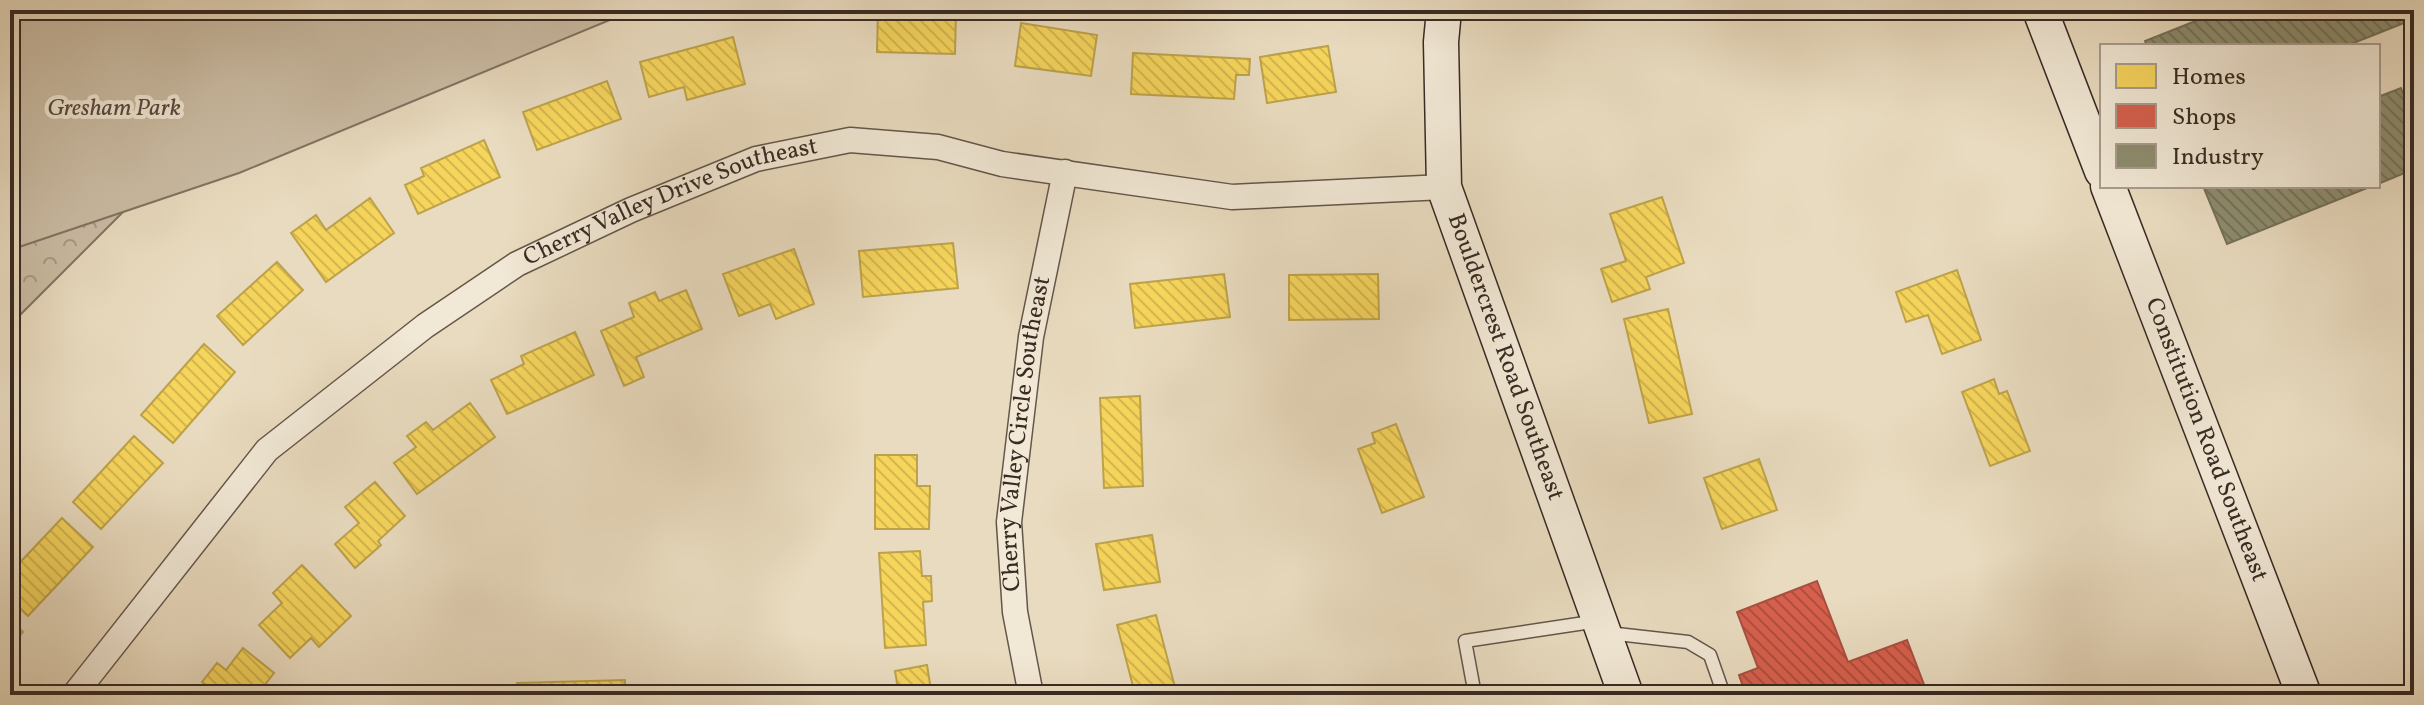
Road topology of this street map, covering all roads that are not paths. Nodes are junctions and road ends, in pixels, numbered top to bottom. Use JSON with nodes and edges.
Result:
{"nodes":[{"id":1,"x":1444,"y":10,"type":"edge"},
{"id":2,"x":2040,"y":10,"type":"edge"},
{"id":3,"x":2100,"y":166,"type":"edge"},
{"id":4,"x":1065,"y":172,"type":"junction"},
{"id":5,"x":1444,"y":187,"type":"junction"},
{"id":6,"x":2109,"y":188,"type":"edge"},
{"id":7,"x":1601,"y":627,"type":"junction"},
{"id":8,"x":74,"y":695,"type":"edge"},
{"id":9,"x":1031,"y":695,"type":"edge"},
{"id":10,"x":1475,"y":695,"type":"edge"},
{"id":11,"x":1626,"y":695,"type":"edge"},
{"id":12,"x":1724,"y":695,"type":"edge"},
{"id":13,"x":2304,"y":695,"type":"edge"}],
"edges":[{"from":1,"to":5,"type":"street","name":"Bouldercrest Road Southeast"},
{"from":2,"to":3,"type":"street"},
{"from":4,"to":5,"type":"street","name":"Cherry Valley Drive Southeast"},
{"from":4,"to":8,"type":"street","name":"Cherry Valley Drive Southeast"},
{"from":4,"to":9,"type":"street","name":"Cherry Valley Circle Southeast"},
{"from":5,"to":7,"type":"street","name":"Bouldercrest Road Southeast"},
{"from":6,"to":13,"type":"street","name":"Constitution Road Southeast"},
{"from":7,"to":10,"type":"lane"},
{"from":7,"to":11,"type":"street","name":"Bouldercrest Road Southeast"},
{"from":7,"to":12,"type":"lane"}]}
